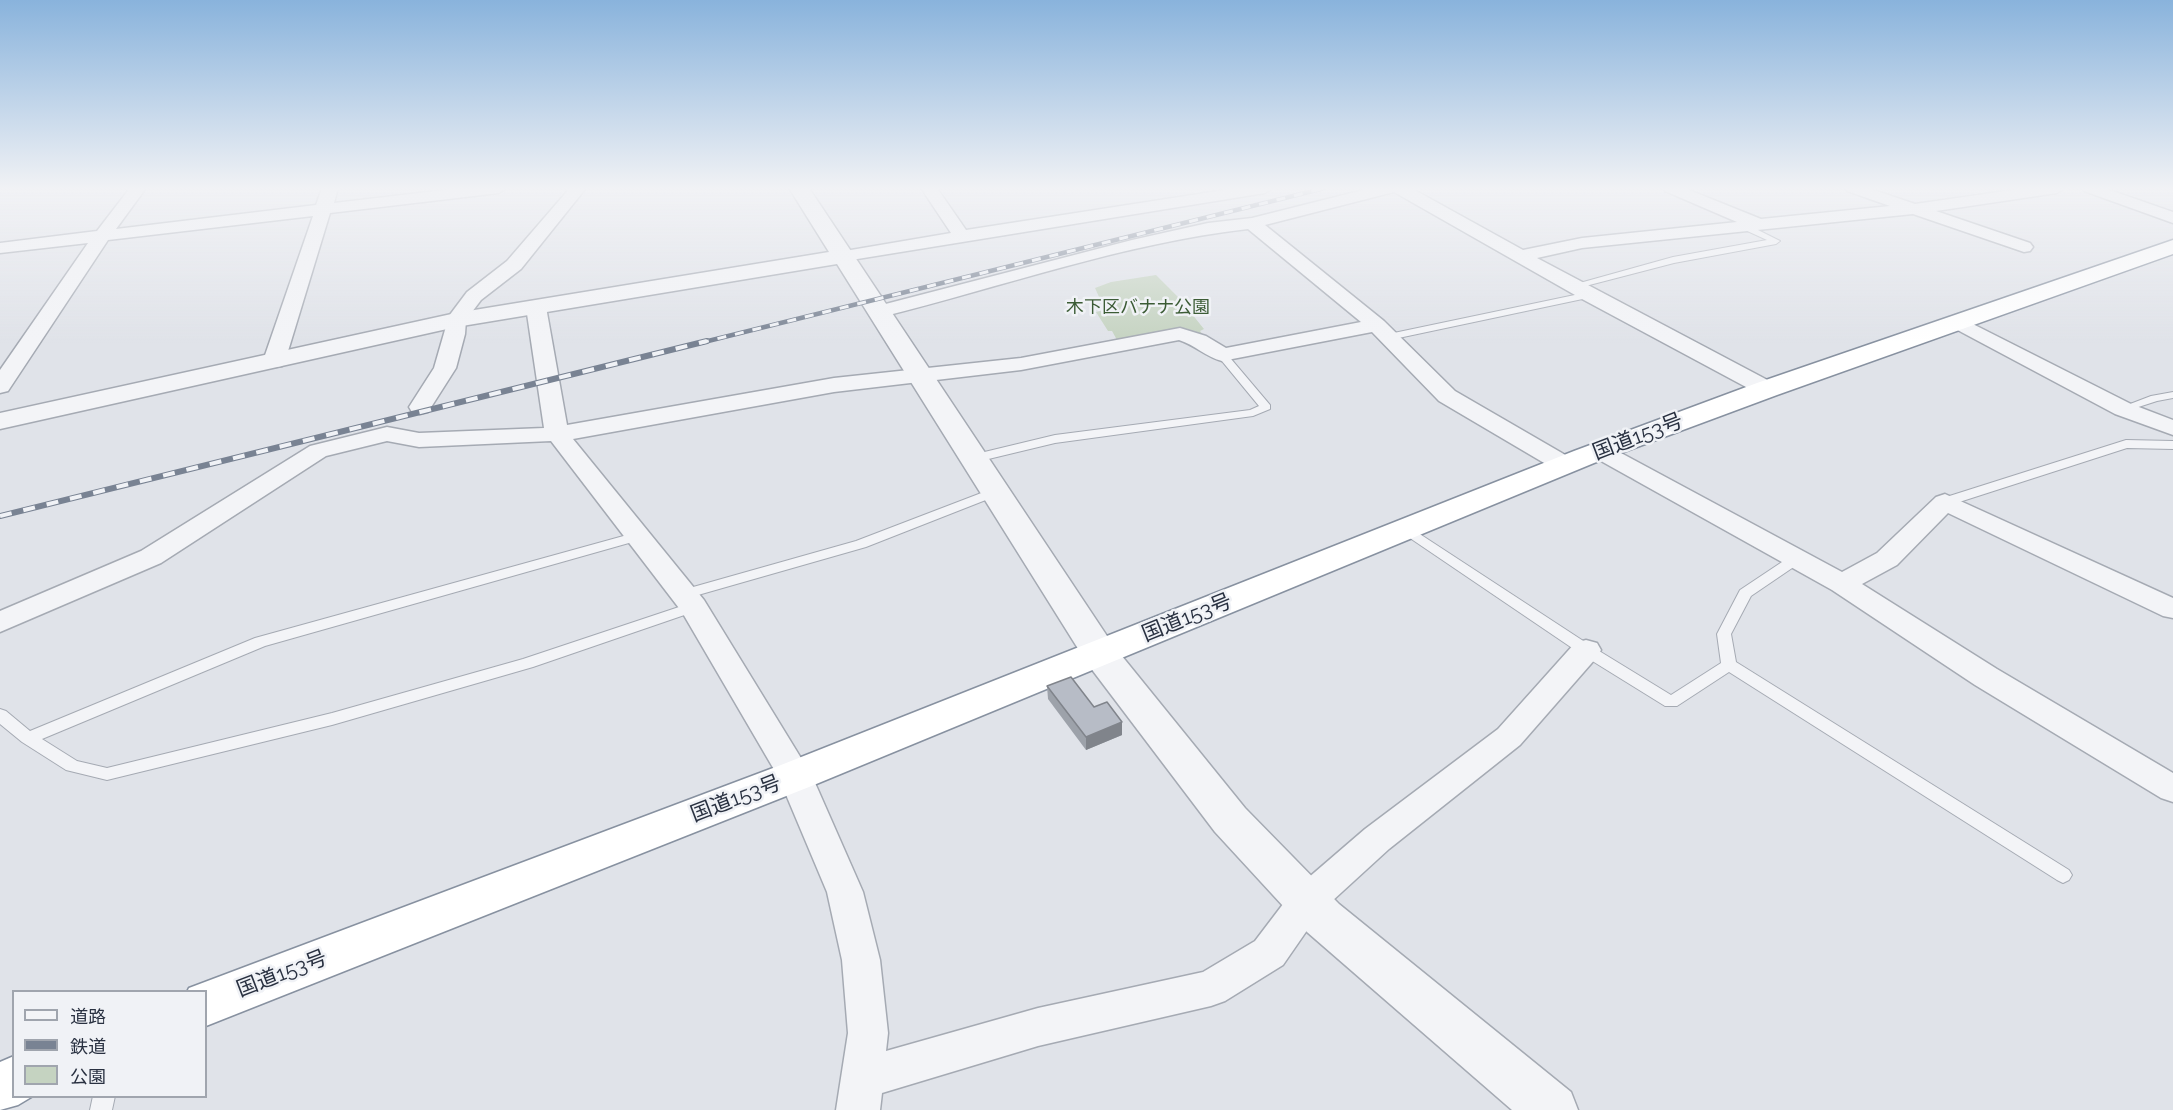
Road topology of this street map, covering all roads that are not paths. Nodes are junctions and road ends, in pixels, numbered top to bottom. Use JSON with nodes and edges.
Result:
{"nodes":[{"id":1,"x":70,"y":240,"type":"edge"},
{"id":2,"x":99,"y":240,"type":"edge"},
{"id":3,"x":313,"y":240,"type":"edge"},
{"id":4,"x":535,"y":240,"type":"edge"},
{"id":5,"x":834,"y":240,"type":"edge"},
{"id":6,"x":934,"y":240,"type":"edge"},
{"id":7,"x":1155,"y":240,"type":"edge"},
{"id":8,"x":1272,"y":240,"type":"edge"},
{"id":9,"x":1491,"y":240,"type":"edge"},
{"id":10,"x":1614,"y":240,"type":"edge"},
{"id":11,"x":1774,"y":240,"type":"edge"},
{"id":12,"x":2003,"y":240,"type":"edge"},
{"id":13,"x":2024,"y":247,"type":"dead end"},
{"id":14,"x":2173,"y":247,"type":"edge"},
{"id":15,"x":0,"y":248,"type":"edge"},
{"id":16,"x":845,"y":256,"type":"junction"},
{"id":17,"x":1520,"y":256,"type":"junction"},
{"id":18,"x":1582,"y":290,"type":"junction"},
{"id":19,"x":536,"y":307,"type":"junction"},
{"id":20,"x":881,"y":311,"type":"junction"},
{"id":21,"x":456,"y":320,"type":"junction"},
{"id":22,"x":1957,"y":322,"type":"junction"},
{"id":23,"x":1383,"y":331,"type":"junction"},
{"id":24,"x":1222,"y":355,"type":"junction"},
{"id":25,"x":274,"y":361,"type":"junction"},
{"id":26,"x":921,"y":375,"type":"junction"},
{"id":27,"x":0,"y":386,"type":"edge"},
{"id":28,"x":1767,"y":389,"type":"junction"},
{"id":29,"x":2173,"y":395,"type":"edge"},
{"id":30,"x":420,"y":407,"type":"dead end"},
{"id":31,"x":2123,"y":409,"type":"junction"},
{"id":32,"x":0,"y":421,"type":"edge"},
{"id":33,"x":2173,"y":428,"type":"edge"},
{"id":34,"x":557,"y":434,"type":"junction"},
{"id":35,"x":2173,"y":445,"type":"edge"},
{"id":36,"x":1600,"y":451,"type":"junction"},
{"id":37,"x":976,"y":458,"type":"junction"},
{"id":38,"x":1565,"y":465,"type":"junction"},
{"id":39,"x":997,"y":491,"type":"junction"},
{"id":40,"x":1945,"y":502,"type":"junction"},
{"id":41,"x":1406,"y":529,"type":"junction"},
{"id":42,"x":638,"y":536,"type":"junction"},
{"id":43,"x":1796,"y":559,"type":"junction"},
{"id":44,"x":1842,"y":584,"type":"junction"},
{"id":45,"x":689,"y":601,"type":"junction"},
{"id":46,"x":2173,"y":609,"type":"edge"},
{"id":47,"x":0,"y":622,"type":"edge"},
{"id":48,"x":1586,"y":650,"type":"junction"},
{"id":49,"x":1100,"y":654,"type":"junction"},
{"id":50,"x":1729,"y":665,"type":"junction"},
{"id":51,"x":0,"y":715,"type":"edge"},
{"id":52,"x":28,"y":738,"type":"junction"},
{"id":53,"x":795,"y":776,"type":"junction"},
{"id":54,"x":2173,"y":789,"type":"edge"},
{"id":55,"x":2062,"y":875,"type":"dead end"},
{"id":56,"x":1306,"y":903,"type":"junction"},
{"id":57,"x":207,"y":1004,"type":"edge"},
{"id":58,"x":861,"y":1094,"type":"edge"},
{"id":59,"x":1551,"y":1110,"type":"edge"}],
"edges":[{"from":1,"to":15,"type":"street"},
{"from":2,"to":27,"type":"street"},
{"from":3,"to":25,"type":"street"},
{"from":4,"to":21,"type":"street"},
{"from":5,"to":16,"type":"street"},
{"from":6,"to":16,"type":"street"},
{"from":7,"to":20,"type":"street"},
{"from":8,"to":23,"type":"street"},
{"from":9,"to":17,"type":"street"},
{"from":10,"to":17,"type":"street"},
{"from":11,"to":18,"type":"lane"},
{"from":12,"to":13,"type":"street"},
{"from":14,"to":22,"type":"highway","name":"国道153号"},
{"from":16,"to":19,"type":"street"},
{"from":16,"to":20,"type":"street"},
{"from":17,"to":18,"type":"street"},
{"from":18,"to":23,"type":"lane"},
{"from":18,"to":28,"type":"street"},
{"from":19,"to":21,"type":"street"},
{"from":19,"to":34,"type":"street"},
{"from":20,"to":26,"type":"street"},
{"from":21,"to":25,"type":"street"},
{"from":21,"to":30,"type":"street"},
{"from":22,"to":28,"type":"highway","name":"国道153号"},
{"from":22,"to":31,"type":"street"},
{"from":23,"to":24,"type":"street"},
{"from":23,"to":38,"type":"street"},
{"from":24,"to":26,"type":"street"},
{"from":24,"to":37,"type":"lane"},
{"from":25,"to":32,"type":"street"},
{"from":26,"to":34,"type":"street"},
{"from":26,"to":37,"type":"street"},
{"from":28,"to":36,"type":"highway","name":"国道153号"},
{"from":29,"to":31,"type":"lane"},
{"from":31,"to":33,"type":"street"},
{"from":34,"to":42,"type":"street"},
{"from":34,"to":47,"type":"street"},
{"from":35,"to":40,"type":"lane"},
{"from":36,"to":38,"type":"highway","name":"国道153号"},
{"from":36,"to":43,"type":"street"},
{"from":37,"to":39,"type":"street"},
{"from":38,"to":41,"type":"highway","name":"国道153号"},
{"from":39,"to":45,"type":"lane"},
{"from":39,"to":49,"type":"street"},
{"from":40,"to":44,"type":"street"},
{"from":40,"to":46,"type":"street"},
{"from":41,"to":48,"type":"lane"},
{"from":41,"to":49,"type":"highway","name":"国道153号"},
{"from":42,"to":45,"type":"street"},
{"from":42,"to":52,"type":"lane"},
{"from":43,"to":44,"type":"street"},
{"from":43,"to":50,"type":"lane"},
{"from":44,"to":54,"type":"street"},
{"from":45,"to":52,"type":"lane"},
{"from":45,"to":53,"type":"street"},
{"from":48,"to":50,"type":"lane"},
{"from":48,"to":56,"type":"street"},
{"from":49,"to":53,"type":"highway","name":"国道153号"},
{"from":49,"to":56,"type":"street"},
{"from":50,"to":55,"type":"lane"},
{"from":51,"to":52,"type":"lane"},
{"from":53,"to":57,"type":"highway","name":"国道153号"},
{"from":53,"to":58,"type":"street"},
{"from":56,"to":58,"type":"street"},
{"from":56,"to":59,"type":"street"}]}
